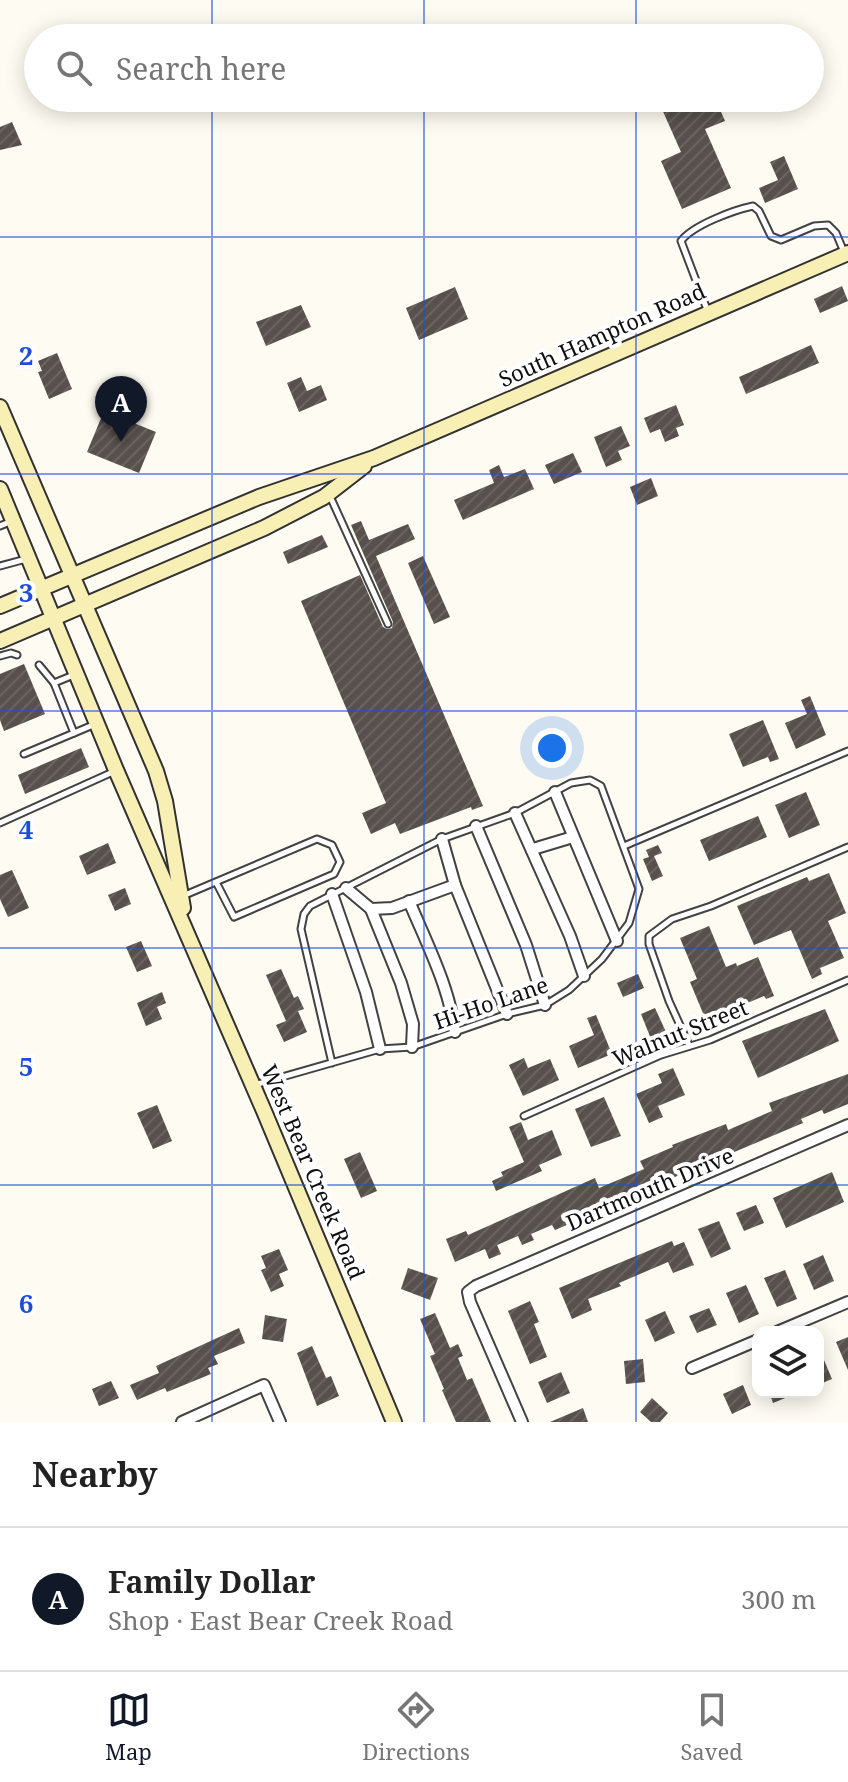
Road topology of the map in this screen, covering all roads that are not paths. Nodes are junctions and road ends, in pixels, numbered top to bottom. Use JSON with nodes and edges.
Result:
{"nodes":[{"id":1,"x":846,"y":254,"type":"edge"},
{"id":2,"x":708,"y":313,"type":"junction"},
{"id":3,"x":0,"y":407,"type":"edge"},
{"id":4,"x":374,"y":458,"type":"junction"},
{"id":5,"x":0,"y":489,"type":"edge"},
{"id":6,"x":329,"y":493,"type":"junction"},
{"id":7,"x":7,"y":523,"type":"edge"},
{"id":8,"x":29,"y":558,"type":"junction"},
{"id":9,"x":0,"y":566,"type":"edge"},
{"id":10,"x":74,"y":575,"type":"junction"},
{"id":11,"x":41,"y":587,"type":"junction"},
{"id":12,"x":0,"y":606,"type":"edge"},
{"id":13,"x":85,"y":606,"type":"junction"},
{"id":14,"x":54,"y":618,"type":"junction"},
{"id":15,"x":388,"y":624,"type":"dead end"},
{"id":16,"x":0,"y":641,"type":"edge"},
{"id":17,"x":17,"y":655,"type":"dead end"},
{"id":18,"x":0,"y":656,"type":"edge"},
{"id":19,"x":39,"y":665,"type":"dead end"},
{"id":20,"x":77,"y":674,"type":"junction"},
{"id":21,"x":54,"y":683,"type":"junction"},
{"id":22,"x":97,"y":723,"type":"junction"},
{"id":23,"x":74,"y":733,"type":"junction"},
{"id":24,"x":848,"y":751,"type":"edge"},
{"id":25,"x":24,"y":754,"type":"dead end"},
{"id":26,"x":116,"y":770,"type":"junction"},
{"id":27,"x":555,"y":792,"type":"junction"},
{"id":28,"x":515,"y":813,"type":"junction"},
{"id":29,"x":0,"y":823,"type":"edge"},
{"id":30,"x":476,"y":826,"type":"junction"},
{"id":31,"x":573,"y":837,"type":"junction"},
{"id":32,"x":442,"y":839,"type":"junction"},
{"id":33,"x":624,"y":846,"type":"junction"},
{"id":34,"x":848,"y":847,"type":"edge"},
{"id":35,"x":533,"y":849,"type":"junction"},
{"id":36,"x":216,"y":882,"type":"junction"},
{"id":37,"x":455,"y":885,"type":"junction"},
{"id":38,"x":346,"y":888,"type":"junction"},
{"id":39,"x":332,"y":894,"type":"junction"},
{"id":40,"x":180,"y":897,"type":"junction"},
{"id":41,"x":409,"y":901,"type":"junction"},
{"id":42,"x":371,"y":909,"type":"junction"},
{"id":43,"x":190,"y":939,"type":"junction"},
{"id":44,"x":617,"y":941,"type":"junction"},
{"id":45,"x":584,"y":976,"type":"junction"},
{"id":46,"x":848,"y":980,"type":"edge"},
{"id":47,"x":545,"y":1005,"type":"junction"},
{"id":48,"x":507,"y":1014,"type":"junction"},
{"id":49,"x":455,"y":1032,"type":"junction"},
{"id":50,"x":689,"y":1045,"type":"junction"},
{"id":51,"x":412,"y":1047,"type":"junction"},
{"id":52,"x":380,"y":1049,"type":"junction"},
{"id":53,"x":332,"y":1063,"type":"junction"},
{"id":54,"x":253,"y":1085,"type":"junction"},
{"id":55,"x":524,"y":1116,"type":"dead end"},
{"id":56,"x":848,"y":1125,"type":"edge"},
{"id":57,"x":848,"y":1302,"type":"edge"},
{"id":58,"x":791,"y":1326,"type":"edge"},
{"id":59,"x":752,"y":1343,"type":"edge"},
{"id":60,"x":692,"y":1368,"type":"dead end"},
{"id":61,"x":189,"y":1421,"type":"edge"},
{"id":62,"x":280,"y":1422,"type":"edge"},
{"id":63,"x":394,"y":1422,"type":"edge"},
{"id":64,"x":522,"y":1422,"type":"edge"}],
"edges":[{"from":1,"to":2,"type":"main road","name":"South Hampton Road"},
{"from":1,"to":2,"type":"lane"},
{"from":2,"to":4,"type":"main road","name":"South Hampton Road"},
{"from":3,"to":10,"type":"main road","name":"West Bear Creek Road"},
{"from":4,"to":6,"type":"main road","name":"South Hampton Road"},
{"from":4,"to":10,"type":"main road","name":"South Hampton Road"},
{"from":5,"to":7,"type":"main road","name":"West Bear Creek Road"},
{"from":6,"to":13,"type":"main road","name":"South Hampton Road"},
{"from":6,"to":15,"type":"lane"},
{"from":7,"to":8,"type":"main road","name":"West Bear Creek Road"},
{"from":8,"to":9,"type":"lane"},
{"from":8,"to":11,"type":"main road","name":"West Bear Creek Road"},
{"from":10,"to":11,"type":"main road","name":"South Hampton Road"},
{"from":10,"to":13,"type":"main road","name":"West Bear Creek Road"},
{"from":11,"to":12,"type":"main road","name":"South Hampton Road"},
{"from":11,"to":14,"type":"main road","name":"West Bear Creek Road"},
{"from":13,"to":14,"type":"main road","name":"South Hampton Road"},
{"from":13,"to":40,"type":"main road","name":"West Bear Creek Road"},
{"from":14,"to":16,"type":"main road","name":"South Hampton Road"},
{"from":14,"to":20,"type":"main road","name":"West Bear Creek Road"},
{"from":17,"to":18,"type":"lane"},
{"from":19,"to":21,"type":"lane"},
{"from":20,"to":21,"type":"lane"},
{"from":20,"to":22,"type":"main road","name":"West Bear Creek Road"},
{"from":21,"to":23,"type":"lane"},
{"from":22,"to":23,"type":"lane"},
{"from":22,"to":26,"type":"main road","name":"West Bear Creek Road"},
{"from":23,"to":25,"type":"lane"},
{"from":24,"to":33,"type":"lane"},
{"from":26,"to":29,"type":"lane"},
{"from":26,"to":43,"type":"main road","name":"West Bear Creek Road"},
{"from":27,"to":28,"type":"lane","name":"Hi-Ho Lane"},
{"from":27,"to":31,"type":"street"},
{"from":27,"to":33,"type":"lane","name":"Hi-Ho Lane"},
{"from":28,"to":30,"type":"lane","name":"Hi-Ho Lane"},
{"from":28,"to":35,"type":"street"},
{"from":30,"to":32,"type":"lane","name":"Hi-Ho Lane"},
{"from":30,"to":47,"type":"street"},
{"from":31,"to":35,"type":"street"},
{"from":31,"to":44,"type":"street"},
{"from":32,"to":37,"type":"street"},
{"from":32,"to":38,"type":"lane","name":"Hi-Ho Lane"},
{"from":33,"to":44,"type":"lane","name":"Hi-Ho Lane"},
{"from":34,"to":50,"type":"lane"},
{"from":35,"to":45,"type":"street"},
{"from":36,"to":36,"type":"lane"},
{"from":36,"to":40,"type":"lane"},
{"from":37,"to":41,"type":"street"},
{"from":37,"to":48,"type":"street"},
{"from":38,"to":39,"type":"lane","name":"Hi-Ho Lane"},
{"from":38,"to":42,"type":"street"},
{"from":39,"to":52,"type":"street"},
{"from":39,"to":53,"type":"lane","name":"Hi-Ho Lane"},
{"from":40,"to":43,"type":"main road","name":"West Bear Creek Road"},
{"from":41,"to":42,"type":"street"},
{"from":41,"to":49,"type":"street"},
{"from":42,"to":51,"type":"street"},
{"from":43,"to":54,"type":"main road","name":"West Bear Creek Road"},
{"from":44,"to":45,"type":"lane","name":"Hi-Ho Lane"},
{"from":45,"to":47,"type":"lane","name":"Hi-Ho Lane"},
{"from":46,"to":50,"type":"lane","name":"Walnut Street"},
{"from":47,"to":48,"type":"lane","name":"Hi-Ho Lane"},
{"from":48,"to":49,"type":"lane","name":"Hi-Ho Lane"},
{"from":49,"to":51,"type":"lane","name":"Hi-Ho Lane"},
{"from":50,"to":55,"type":"lane","name":"Walnut Street"},
{"from":51,"to":52,"type":"lane","name":"Hi-Ho Lane"},
{"from":52,"to":53,"type":"lane","name":"Hi-Ho Lane"},
{"from":53,"to":54,"type":"lane","name":"Hi-Ho Lane"},
{"from":54,"to":63,"type":"main road","name":"West Bear Creek Road"},
{"from":56,"to":64,"type":"street","name":"Dartmouth Drive"},
{"from":57,"to":58,"type":"street"},
{"from":59,"to":60,"type":"street"},
{"from":61,"to":62,"type":"street"}]}
